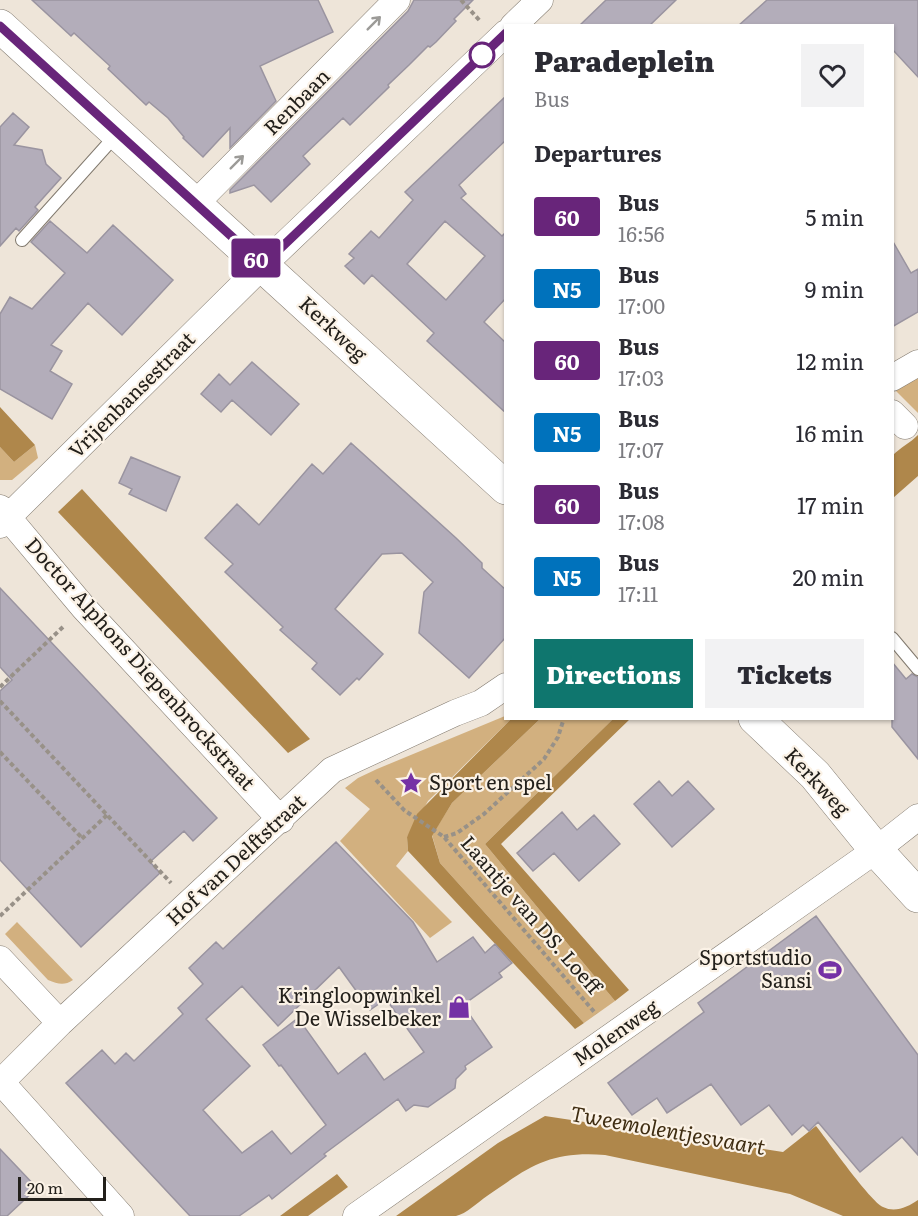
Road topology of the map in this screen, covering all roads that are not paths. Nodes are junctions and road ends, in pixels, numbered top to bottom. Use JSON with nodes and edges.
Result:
{"nodes":[{"id":1,"x":398,"y":0,"type":"edge"},
{"id":2,"x":540,"y":0,"type":"edge"},
{"id":3,"x":518,"y":24,"type":"edge"},
{"id":4,"x":0,"y":26,"type":"edge"},
{"id":5,"x":504,"y":39,"type":"edge"},
{"id":6,"x":118,"y":133,"type":"junction"},
{"id":7,"x":196,"y":204,"type":"junction"},
{"id":8,"x":22,"y":240,"type":"dead end"},
{"id":9,"x":263,"y":265,"type":"junction"},
{"id":10,"x":918,"y":363,"type":"edge"},
{"id":11,"x":894,"y":377,"type":"edge"},
{"id":12,"x":504,"y":486,"type":"edge"},
{"id":13,"x":3,"y":517,"type":"edge"},
{"id":14,"x":894,"y":640,"type":"edge"},
{"id":15,"x":918,"y":669,"type":"edge"},
{"id":16,"x":504,"y":687,"type":"edge"},
{"id":17,"x":757,"y":720,"type":"edge"},
{"id":18,"x":918,"y":817,"type":"edge"},
{"id":19,"x":281,"y":820,"type":"junction"},
{"id":20,"x":876,"y":850,"type":"junction"},
{"id":21,"x":918,"y":896,"type":"edge"},
{"id":22,"x":0,"y":959,"type":"edge"},
{"id":23,"x":60,"y":1023,"type":"junction"},
{"id":24,"x":1,"y":1082,"type":"edge"},
{"id":25,"x":121,"y":1216,"type":"edge"},
{"id":26,"x":356,"y":1216,"type":"edge"}],
"edges":[{"from":7,"to":1,"type":"street","name":"Renbaan","one_way":true},
{"from":2,"to":3,"type":"street","name":"Vrijenbansestraat"},
{"from":4,"to":6,"type":"street","name":"Kerkweg"},
{"from":5,"to":9,"type":"street","name":"Vrijenbansestraat"},
{"from":6,"to":7,"type":"street","name":"Kerkweg"},
{"from":6,"to":8,"type":"lane"},
{"from":7,"to":9,"type":"street","name":"Kerkweg"},
{"from":9,"to":12,"type":"street","name":"Kerkweg"},
{"from":9,"to":13,"type":"street","name":"Vrijenbansestraat"},
{"from":10,"to":11,"type":"street"},
{"from":13,"to":19,"type":"street","name":"Doctor Alphons Diepenbrockstraat"},
{"from":14,"to":15,"type":"lane"},
{"from":16,"to":19,"type":"street","name":"Hof van Delftstraat"},
{"from":17,"to":20,"type":"street","name":"Kerkweg"},
{"from":18,"to":20,"type":"street","name":"Molenweg"},
{"from":19,"to":23,"type":"street","name":"Hof van Delftstraat"},
{"from":20,"to":21,"type":"street","name":"Kerkweg"},
{"from":20,"to":26,"type":"street","name":"Molenweg"},
{"from":22,"to":23,"type":"street"},
{"from":23,"to":24,"type":"street","name":"Hof van Delftstraat"},
{"from":24,"to":25,"type":"street"}]}
